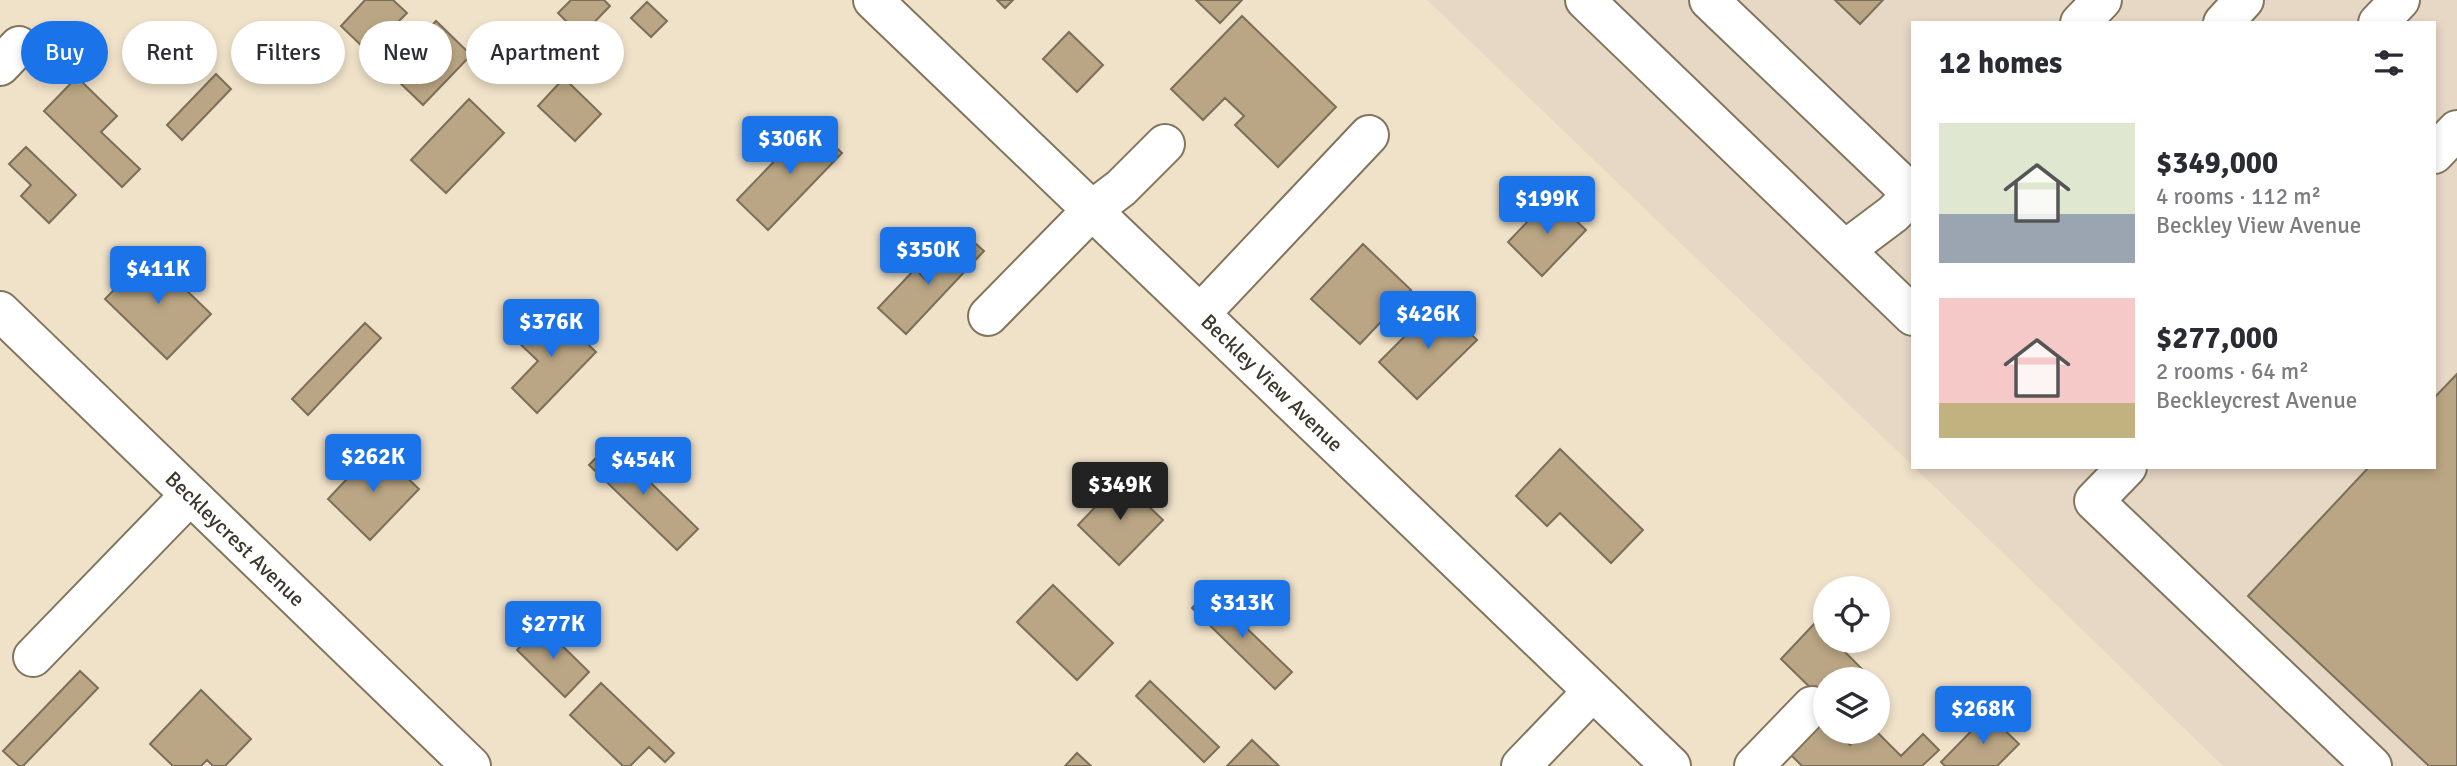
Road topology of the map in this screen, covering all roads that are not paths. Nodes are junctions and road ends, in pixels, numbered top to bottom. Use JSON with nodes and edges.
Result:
{"nodes":[{"id":1,"x":873,"y":0,"type":"edge"},
{"id":2,"x":1586,"y":0,"type":"edge"},
{"id":3,"x":1709,"y":0,"type":"edge"},
{"id":4,"x":2102,"y":0,"type":"edge"},
{"id":5,"x":2244,"y":0,"type":"edge"},
{"id":6,"x":2400,"y":0,"type":"edge"},
{"id":7,"x":2082,"y":21,"type":"edge"},
{"id":8,"x":2224,"y":21,"type":"edge"},
{"id":9,"x":2380,"y":21,"type":"edge"},
{"id":10,"x":2457,"y":130,"type":"edge"},
{"id":11,"x":1369,"y":135,"type":"dead end"},
{"id":12,"x":1164,"y":144,"type":"dead end"},
{"id":13,"x":2436,"y":152,"type":"edge"},
{"id":14,"x":1911,"y":193,"type":"edge"},
{"id":15,"x":1911,"y":197,"type":"edge"},
{"id":16,"x":1092,"y":210,"type":"junction"},
{"id":17,"x":1845,"y":250,"type":"junction"},
{"id":18,"x":0,"y":311,"type":"edge"},
{"id":19,"x":1200,"y":314,"type":"junction"},
{"id":20,"x":1911,"y":314,"type":"edge"},
{"id":21,"x":988,"y":316,"type":"dead end"},
{"id":22,"x":2125,"y":469,"type":"edge"},
{"id":23,"x":190,"y":495,"type":"junction"},
{"id":24,"x":33,"y":657,"type":"dead end"},
{"id":25,"x":1593,"y":691,"type":"junction"},
{"id":26,"x":1812,"y":706,"type":"dead end"},
{"id":27,"x":471,"y":766,"type":"edge"},
{"id":28,"x":1521,"y":766,"type":"edge"},
{"id":29,"x":1671,"y":766,"type":"edge"},
{"id":30,"x":1754,"y":766,"type":"edge"},
{"id":31,"x":2372,"y":766,"type":"edge"}],
"edges":[{"from":1,"to":16,"type":"street","name":"Beckley View Avenue"},
{"from":2,"to":17,"type":"street"},
{"from":3,"to":14,"type":"street"},
{"from":4,"to":7,"type":"street"},
{"from":5,"to":8,"type":"street"},
{"from":6,"to":9,"type":"street"},
{"from":10,"to":13,"type":"street"},
{"from":11,"to":19,"type":"street"},
{"from":12,"to":16,"type":"street"},
{"from":15,"to":17,"type":"street"},
{"from":16,"to":19,"type":"street","name":"Beckley View Avenue"},
{"from":16,"to":21,"type":"street"},
{"from":17,"to":20,"type":"street"},
{"from":18,"to":23,"type":"street","name":"Beckleycrest Avenue"},
{"from":19,"to":25,"type":"street","name":"Beckley View Avenue"},
{"from":22,"to":31,"type":"street"},
{"from":23,"to":24,"type":"street"},
{"from":23,"to":27,"type":"street","name":"Beckleycrest Avenue"},
{"from":25,"to":28,"type":"street"},
{"from":25,"to":29,"type":"street","name":"Beckley View Avenue"},
{"from":26,"to":30,"type":"street"}]}
